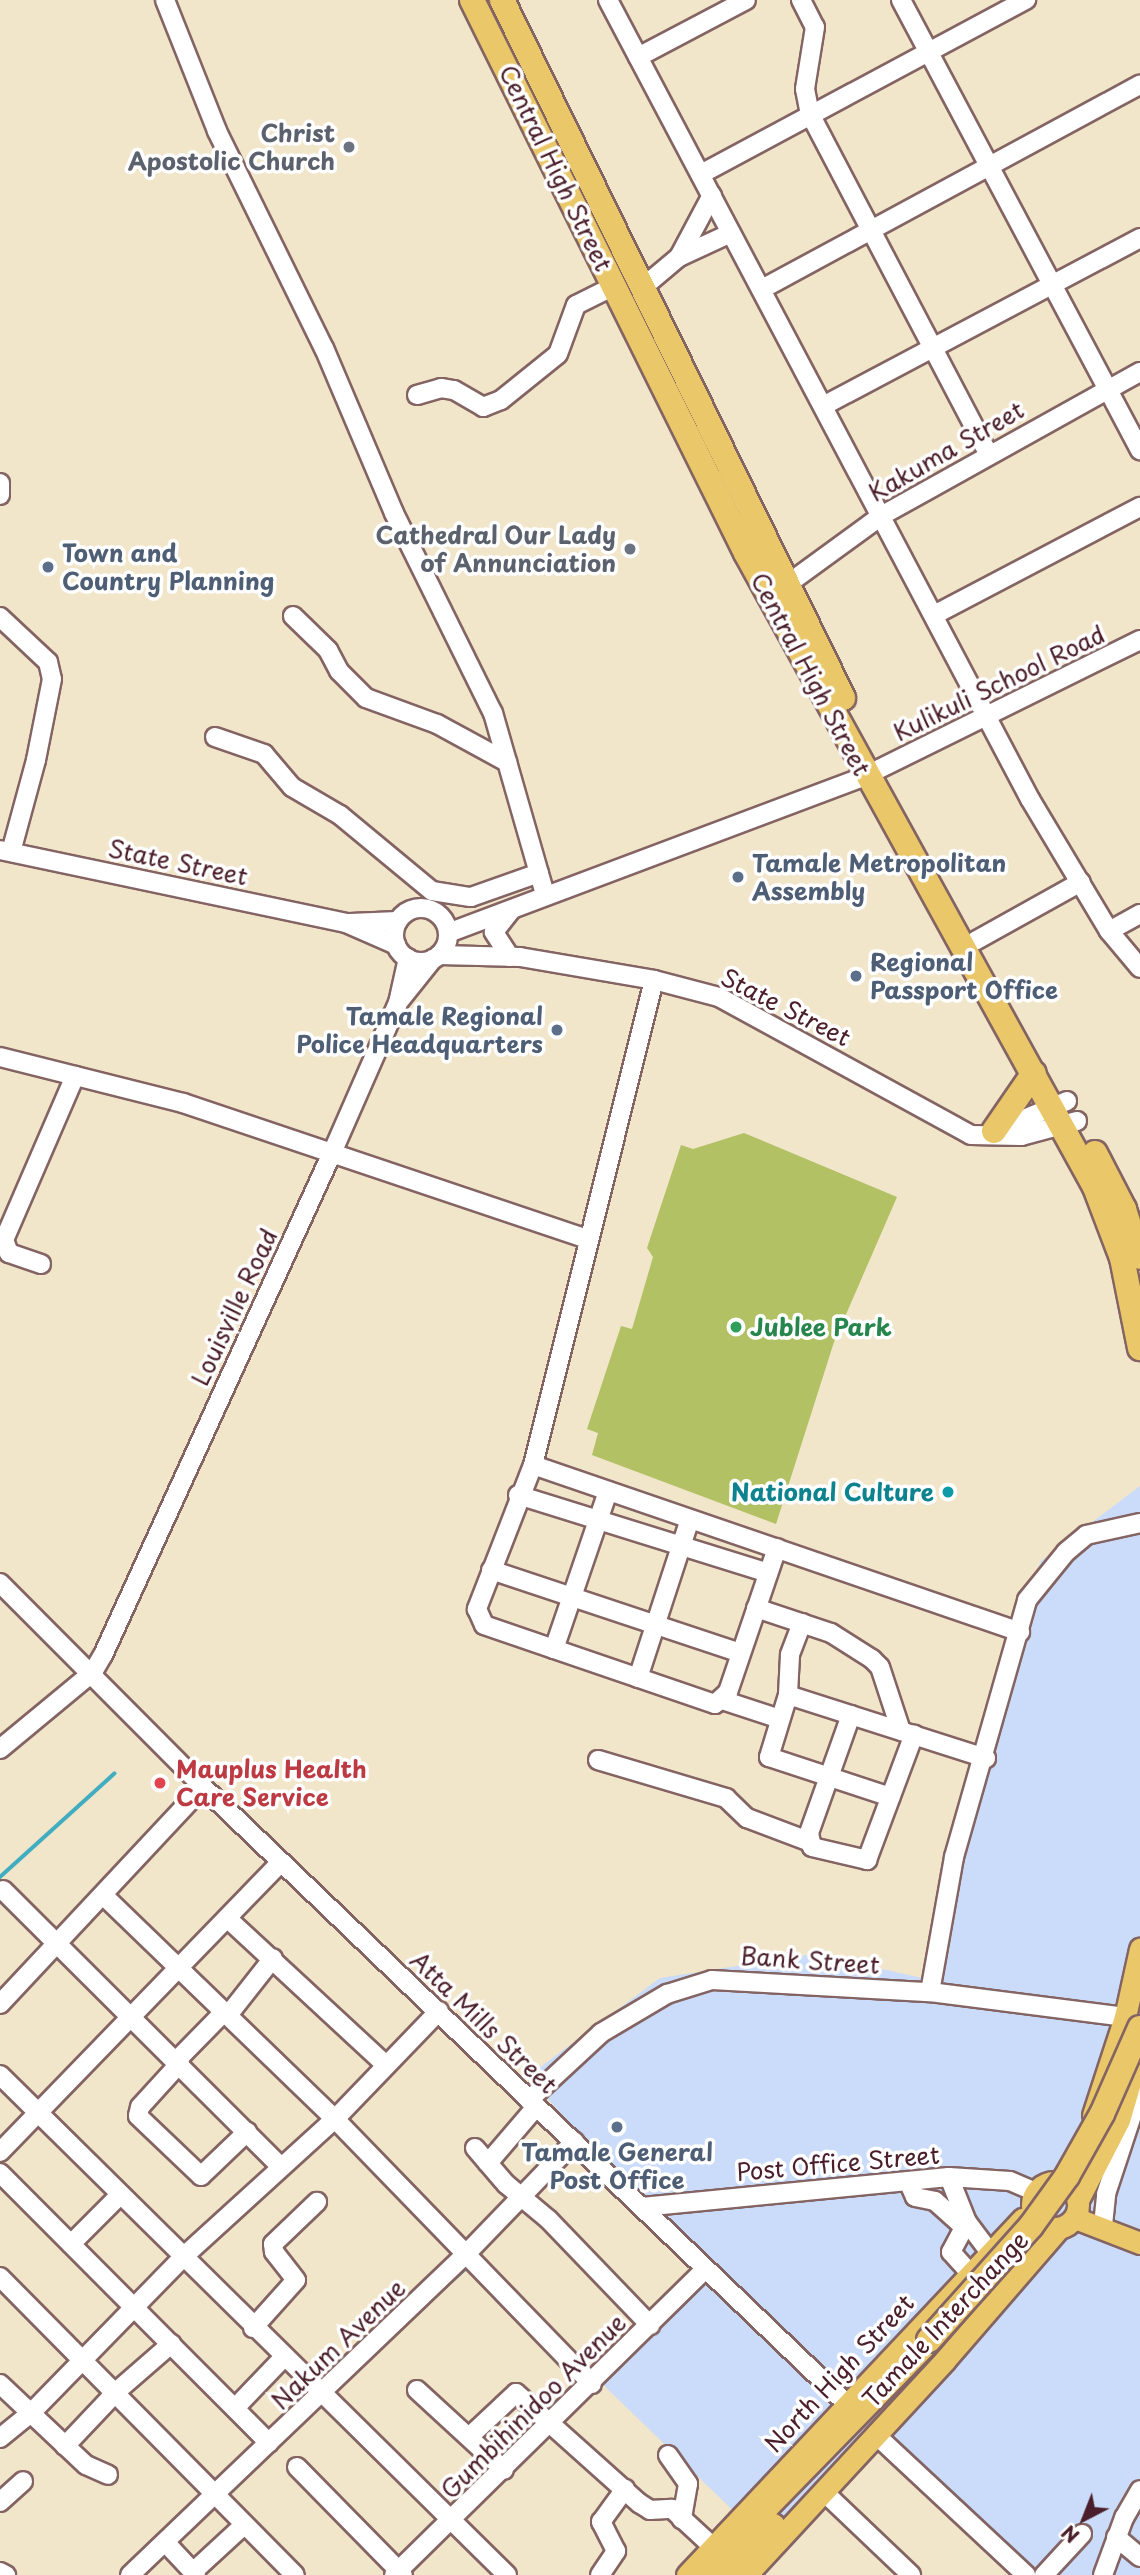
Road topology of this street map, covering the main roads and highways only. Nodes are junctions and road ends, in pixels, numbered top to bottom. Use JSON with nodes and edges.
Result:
{"nodes":[{"id":1,"x":472,"y":0,"type":"edge"},
{"id":2,"x":502,"y":0,"type":"edge"},
{"id":3,"x":540,"y":134,"type":"junction"},
{"id":4,"x":567,"y":135,"type":"junction"},
{"id":5,"x":872,"y":772,"type":"junction"},
{"id":6,"x":1034,"y":1073,"type":"junction"},
{"id":7,"x":1065,"y":1114,"type":"junction"},
{"id":8,"x":988,"y":1134,"type":"road end"},
{"id":9,"x":1132,"y":1250,"type":"edge"},
{"id":10,"x":1140,"y":1348,"type":"edge"},
{"id":11,"x":1140,"y":1949,"type":"edge"},
{"id":12,"x":1132,"y":2022,"type":"edge"},
{"id":13,"x":1140,"y":2048,"type":"edge"},
{"id":14,"x":1140,"y":2061,"type":"edge"},
{"id":15,"x":1056,"y":2182,"type":"junction"},
{"id":16,"x":1034,"y":2201,"type":"junction"},
{"id":17,"x":1071,"y":2215,"type":"junction"},
{"id":18,"x":1140,"y":2243,"type":"edge"},
{"id":19,"x":935,"y":2345,"type":"junction"},
{"id":20,"x":687,"y":2575,"type":"edge"},
{"id":21,"x":700,"y":2575,"type":"edge"},
{"id":22,"x":729,"y":2575,"type":"edge"},
{"id":23,"x":746,"y":2575,"type":"edge"}],
"edges":[{"from":1,"to":3,"type":"highway","name":"Central High Street"},
{"from":2,"to":4,"type":"highway","name":"Central High Street"},
{"from":3,"to":4,"type":"highway"},
{"from":3,"to":5,"type":"highway","name":"Central High Street"},
{"from":4,"to":5,"type":"highway","name":"Central High Street"},
{"from":5,"to":6,"type":"highway","name":"Central High Street"},
{"from":5,"to":7,"type":"highway","name":"Central High Street"},
{"from":6,"to":7,"type":"highway","name":"Central High Street"},
{"from":6,"to":8,"type":"highway"},
{"from":7,"to":9,"type":"highway","name":"Central High Street"},
{"from":9,"to":10,"type":"highway","name":"Central High Street"},
{"from":11,"to":12,"type":"main road"},
{"from":12,"to":15,"type":"main road"},
{"from":12,"to":19,"type":"highway","name":"Tamale Interchange","bridge":true},
{"from":13,"to":17,"type":"main road"},
{"from":14,"to":19,"type":"highway","name":"Tamale Interchange"},
{"from":15,"to":16,"type":"main road","name":"North High Street"},
{"from":15,"to":17,"type":"main road"},
{"from":16,"to":17,"type":"main road"},
{"from":16,"to":20,"type":"main road","name":"North High Street"},
{"from":17,"to":18,"type":"main road"},
{"from":17,"to":23,"type":"main road"},
{"from":19,"to":21,"type":"highway","name":"Tamale Interchange"},
{"from":19,"to":22,"type":"highway","name":"Tamale Interchange"}]}
